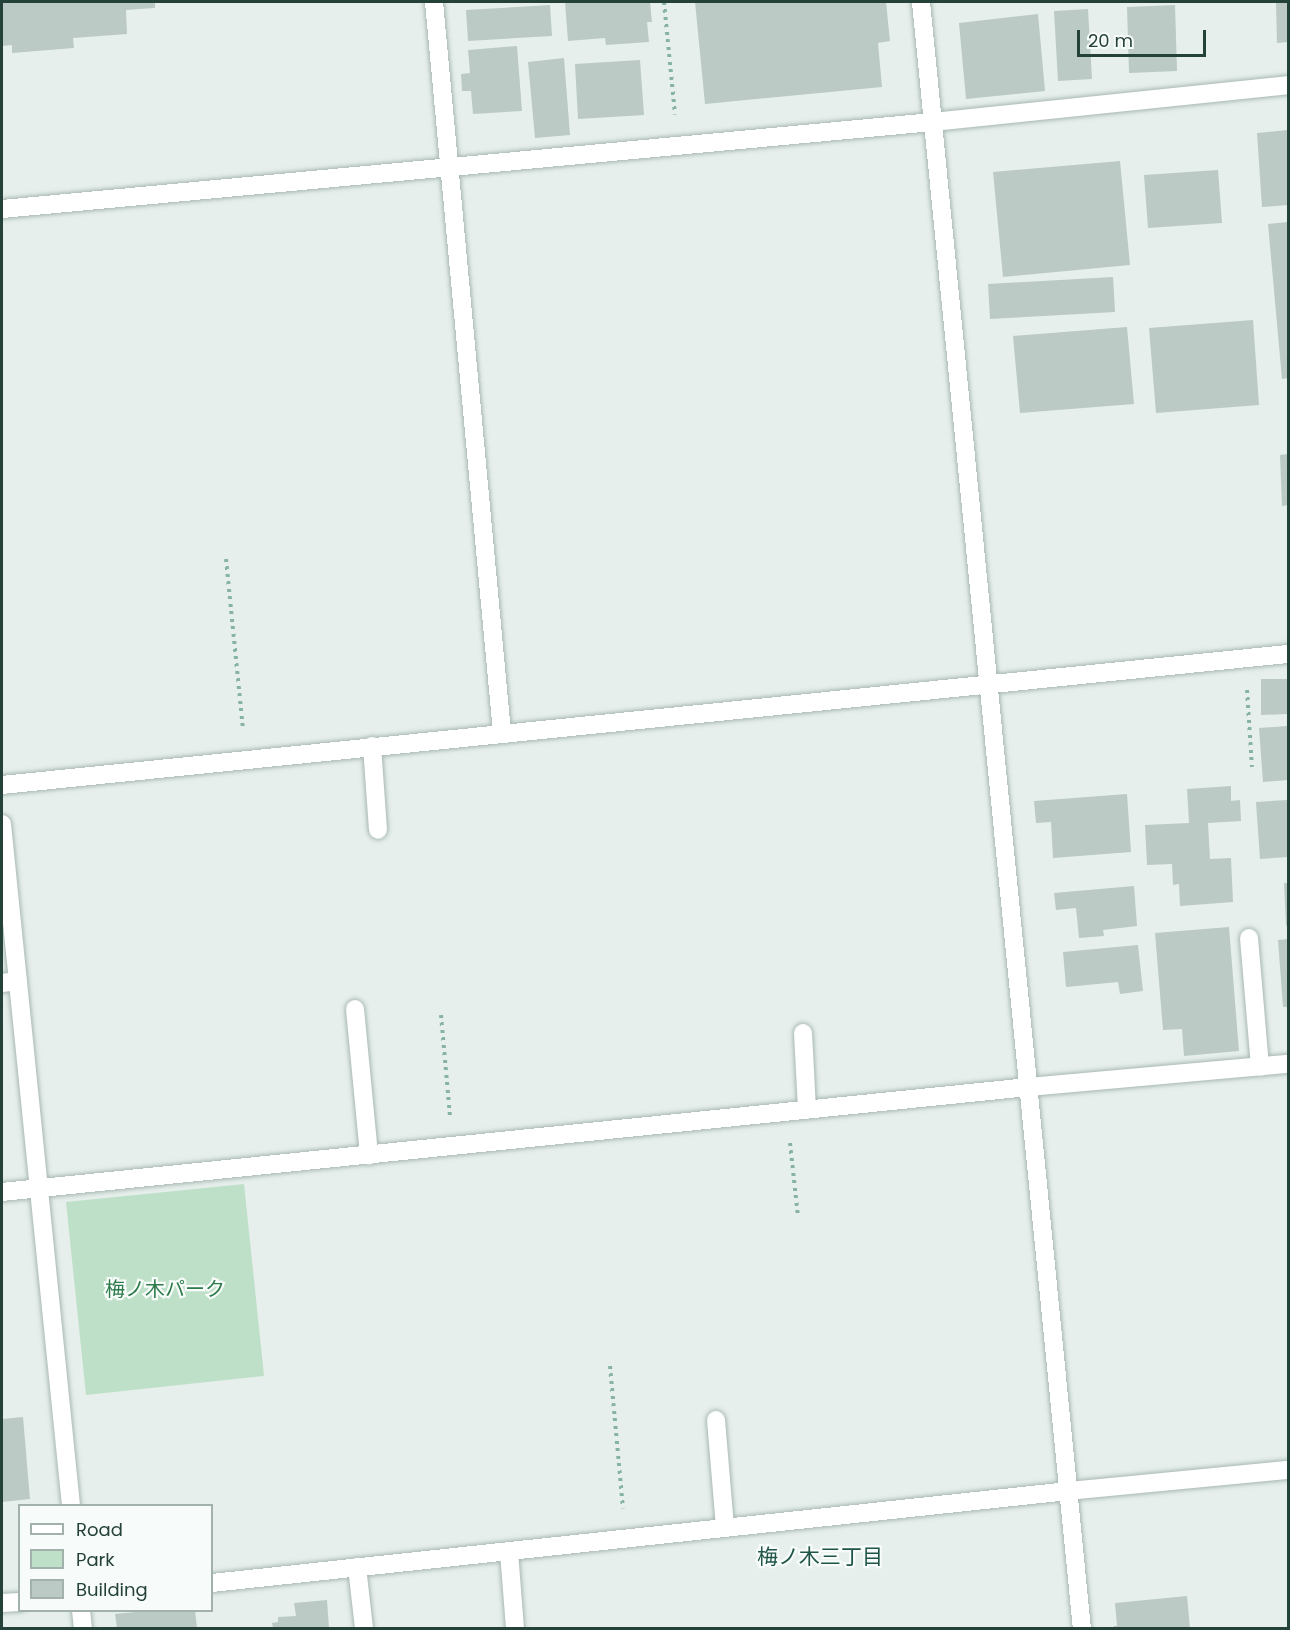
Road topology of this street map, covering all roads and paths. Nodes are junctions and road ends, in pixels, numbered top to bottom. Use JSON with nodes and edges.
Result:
{"nodes":[{"id":1,"x":434,"y":2,"type":"edge"},
{"id":2,"x":664,"y":2,"type":"edge"},
{"id":3,"x":921,"y":2,"type":"edge"},
{"id":4,"x":1288,"y":85,"type":"edge"},
{"id":5,"x":932,"y":122,"type":"junction"},
{"id":6,"x":679,"y":147,"type":"junction"},
{"id":7,"x":450,"y":168,"type":"junction"},
{"id":8,"x":2,"y":209,"type":"edge"},
{"id":9,"x":226,"y":559,"type":"dead end"},
{"id":10,"x":1288,"y":654,"type":"edge"},
{"id":11,"x":1244,"y":659,"type":"junction"},
{"id":12,"x":987,"y":684,"type":"junction"},
{"id":13,"x":502,"y":732,"type":"junction"},
{"id":14,"x":372,"y":746,"type":"junction"},
{"id":15,"x":246,"y":760,"type":"junction"},
{"id":16,"x":1252,"y":767,"type":"dead end"},
{"id":17,"x":2,"y":785,"type":"edge"},
{"id":18,"x":2,"y":824,"type":"edge"},
{"id":19,"x":378,"y":830,"type":"dead end"},
{"id":20,"x":1249,"y":938,"type":"dead end"},
{"id":21,"x":10,"y":982,"type":"edge"},
{"id":22,"x":355,"y":1009,"type":"dead end"},
{"id":23,"x":441,"y":1015,"type":"dead end"},
{"id":24,"x":803,"y":1033,"type":"dead end"},
{"id":25,"x":1288,"y":1064,"type":"edge"},
{"id":26,"x":1260,"y":1067,"type":"junction"},
{"id":27,"x":1029,"y":1087,"type":"junction"},
{"id":28,"x":807,"y":1109,"type":"junction"},
{"id":29,"x":786,"y":1112,"type":"junction"},
{"id":30,"x":453,"y":1146,"type":"junction"},
{"id":31,"x":369,"y":1155,"type":"junction"},
{"id":32,"x":39,"y":1188,"type":"junction"},
{"id":33,"x":2,"y":1192,"type":"edge"},
{"id":34,"x":798,"y":1217,"type":"dead end"},
{"id":35,"x":610,"y":1366,"type":"dead end"},
{"id":36,"x":716,"y":1420,"type":"dead end"},
{"id":37,"x":1288,"y":1470,"type":"edge"},
{"id":38,"x":1068,"y":1491,"type":"junction"},
{"id":39,"x":71,"y":1504,"type":"edge"},
{"id":40,"x":725,"y":1528,"type":"junction"},
{"id":41,"x":626,"y":1539,"type":"junction"},
{"id":42,"x":509,"y":1552,"type":"junction"},
{"id":43,"x":357,"y":1567,"type":"junction"},
{"id":44,"x":213,"y":1583,"type":"edge"},
{"id":45,"x":18,"y":1602,"type":"edge"},
{"id":46,"x":2,"y":1603,"type":"edge"},
{"id":47,"x":81,"y":1612,"type":"edge"},
{"id":48,"x":83,"y":1629,"type":"edge"},
{"id":49,"x":363,"y":1629,"type":"edge"},
{"id":50,"x":515,"y":1629,"type":"edge"},
{"id":51,"x":1082,"y":1629,"type":"edge"}],
"edges":[{"from":1,"to":7,"type":"street"},
{"from":2,"to":6,"type":"path"},
{"from":3,"to":5,"type":"street"},
{"from":4,"to":5,"type":"street"},
{"from":5,"to":6,"type":"street"},
{"from":5,"to":12,"type":"street"},
{"from":6,"to":7,"type":"street"},
{"from":7,"to":8,"type":"street"},
{"from":7,"to":13,"type":"street"},
{"from":9,"to":15,"type":"path"},
{"from":10,"to":11,"type":"street"},
{"from":11,"to":12,"type":"street"},
{"from":11,"to":16,"type":"path"},
{"from":12,"to":13,"type":"street"},
{"from":12,"to":27,"type":"street"},
{"from":13,"to":14,"type":"street"},
{"from":14,"to":15,"type":"street"},
{"from":14,"to":19,"type":"street"},
{"from":15,"to":17,"type":"street"},
{"from":18,"to":21,"type":"street"},
{"from":20,"to":26,"type":"street"},
{"from":21,"to":32,"type":"street"},
{"from":22,"to":31,"type":"street"},
{"from":23,"to":30,"type":"path"},
{"from":24,"to":28,"type":"street"},
{"from":25,"to":26,"type":"street"},
{"from":26,"to":27,"type":"street"},
{"from":27,"to":28,"type":"street"},
{"from":27,"to":38,"type":"street"},
{"from":28,"to":29,"type":"street"},
{"from":29,"to":30,"type":"street"},
{"from":29,"to":34,"type":"path"},
{"from":30,"to":31,"type":"street"},
{"from":31,"to":32,"type":"street"},
{"from":32,"to":33,"type":"street"},
{"from":32,"to":39,"type":"street"},
{"from":35,"to":41,"type":"path"},
{"from":36,"to":40,"type":"street"},
{"from":37,"to":38,"type":"street"},
{"from":38,"to":40,"type":"street"},
{"from":38,"to":51,"type":"street"},
{"from":40,"to":41,"type":"street"},
{"from":41,"to":42,"type":"street"},
{"from":42,"to":43,"type":"street"},
{"from":42,"to":50,"type":"street"},
{"from":43,"to":44,"type":"street"},
{"from":43,"to":49,"type":"street"},
{"from":45,"to":46,"type":"street"},
{"from":47,"to":48,"type":"street"}]}
